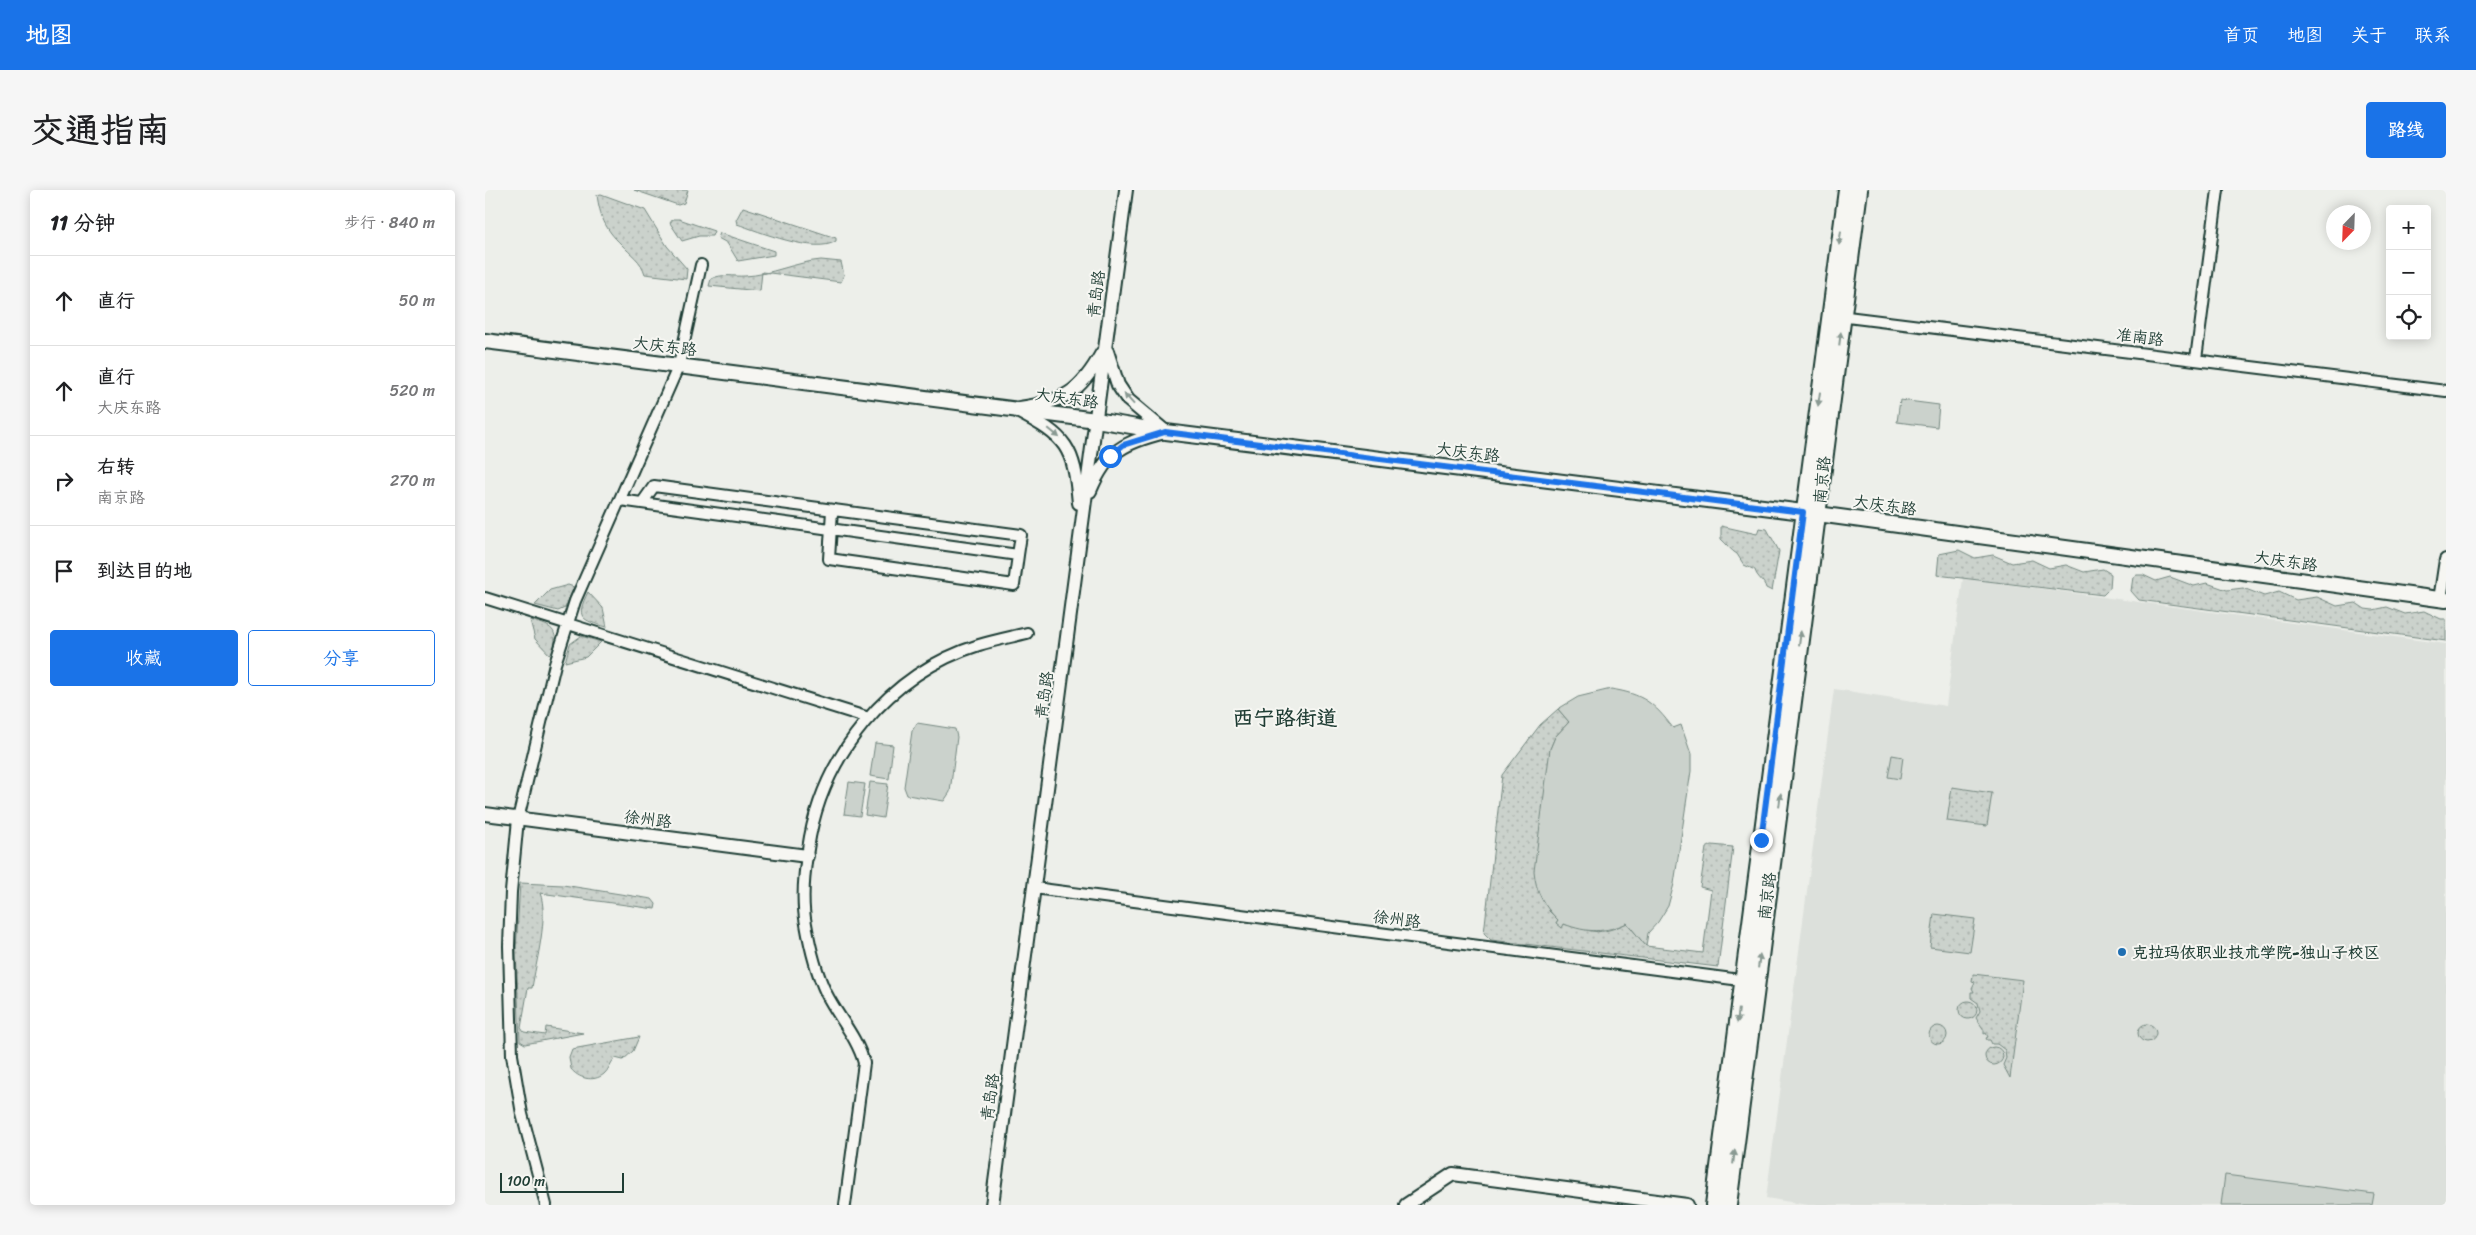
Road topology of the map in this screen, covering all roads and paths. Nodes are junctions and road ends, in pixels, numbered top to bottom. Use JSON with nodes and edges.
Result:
{"nodes":[{"id":1,"x":1126,"y":190,"type":"edge"},
{"id":2,"x":1847,"y":190,"type":"edge"},
{"id":3,"x":1859,"y":190,"type":"edge"},
{"id":4,"x":2218,"y":190,"type":"edge"},
{"id":5,"x":701,"y":265,"type":"dead end"},
{"id":6,"x":1836,"y":316,"type":"junction"},
{"id":7,"x":485,"y":341,"type":"edge"},
{"id":8,"x":1105,"y":346,"type":"junction"},
{"id":9,"x":2197,"y":359,"type":"junction"},
{"id":10,"x":679,"y":365,"type":"junction"},
{"id":11,"x":2446,"y":391,"type":"edge"},
{"id":12,"x":1012,"y":409,"type":"junction"},
{"id":13,"x":1096,"y":420,"type":"junction"},
{"id":14,"x":1165,"y":432,"type":"junction"},
{"id":15,"x":709,"y":493,"type":"junction"},
{"id":16,"x":620,"y":500,"type":"junction"},
{"id":17,"x":642,"y":503,"type":"junction"},
{"id":18,"x":1809,"y":508,"type":"junction"},
{"id":19,"x":833,"y":510,"type":"junction"},
{"id":20,"x":706,"y":512,"type":"junction"},
{"id":21,"x":934,"y":524,"type":"junction"},
{"id":22,"x":1081,"y":525,"type":"junction"},
{"id":23,"x":830,"y":529,"type":"junction"},
{"id":24,"x":933,"y":544,"type":"junction"},
{"id":25,"x":1018,"y":554,"type":"junction"},
{"id":26,"x":2446,"y":560,"type":"edge"},
{"id":27,"x":485,"y":598,"type":"edge"},
{"id":28,"x":2443,"y":600,"type":"edge"},
{"id":29,"x":568,"y":624,"type":"junction"},
{"id":30,"x":1027,"y":633,"type":"dead end"},
{"id":31,"x":869,"y":718,"type":"junction"},
{"id":32,"x":485,"y":814,"type":"edge"},
{"id":33,"x":519,"y":818,"type":"junction"},
{"id":34,"x":807,"y":856,"type":"junction"},
{"id":35,"x":1034,"y":888,"type":"junction"},
{"id":36,"x":1750,"y":981,"type":"junction"},
{"id":37,"x":547,"y":1205,"type":"edge"},
{"id":38,"x":845,"y":1205,"type":"edge"},
{"id":39,"x":992,"y":1205,"type":"edge"},
{"id":40,"x":1407,"y":1205,"type":"edge"},
{"id":41,"x":1687,"y":1205,"type":"edge"},
{"id":42,"x":1713,"y":1205,"type":"edge"},
{"id":43,"x":1728,"y":1205,"type":"edge"}],
"edges":[{"from":1,"to":8,"type":"street","name":"青岛路"},
{"from":2,"to":6,"type":"main road","one_way":true},
{"from":3,"to":6,"type":"main road"},
{"from":4,"to":9,"type":"street"},
{"from":5,"to":10,"type":"street"},
{"from":6,"to":9,"type":"street","name":"准南路"},
{"from":6,"to":18,"type":"main road","one_way":true},
{"from":18,"to":6,"type":"main road","name":"南京路","one_way":true},
{"from":7,"to":10,"type":"main road","name":"大庆东路"},
{"from":8,"to":12,"type":"street"},
{"from":8,"to":13,"type":"street","name":"青岛路"},
{"from":14,"to":8,"type":"street","one_way":true},
{"from":9,"to":11,"type":"street","name":"准南路"},
{"from":10,"to":12,"type":"main road","name":"大庆东路"},
{"from":10,"to":16,"type":"street"},
{"from":12,"to":13,"type":"main road","name":"大庆东路"},
{"from":12,"to":22,"type":"street","one_way":true},
{"from":13,"to":14,"type":"main road","name":"大庆东路"},
{"from":13,"to":22,"type":"street","name":"青岛路"},
{"from":14,"to":18,"type":"main road","name":"大庆东路"},
{"from":14,"to":22,"type":"street"},
{"from":15,"to":17,"type":"street"},
{"from":15,"to":19,"type":"street"},
{"from":15,"to":20,"type":"street"},
{"from":16,"to":17,"type":"street"},
{"from":16,"to":29,"type":"street"},
{"from":17,"to":20,"type":"street"},
{"from":18,"to":28,"type":"main road","name":"大庆东路"},
{"from":18,"to":36,"type":"main road","name":"南京路"},
{"from":19,"to":21,"type":"street"},
{"from":19,"to":23,"type":"street"},
{"from":20,"to":23,"type":"street"},
{"from":21,"to":24,"type":"street"},
{"from":21,"to":25,"type":"street"},
{"from":22,"to":35,"type":"street","name":"青岛路"},
{"from":23,"to":24,"type":"street"},
{"from":23,"to":25,"type":"street"},
{"from":24,"to":25,"type":"street"},
{"from":26,"to":28,"type":"street"},
{"from":27,"to":29,"type":"street"},
{"from":29,"to":31,"type":"street"},
{"from":29,"to":33,"type":"street"},
{"from":30,"to":31,"type":"street"},
{"from":31,"to":34,"type":"street"},
{"from":32,"to":33,"type":"street","name":"徐州路"},
{"from":33,"to":34,"type":"street","name":"徐州路"},
{"from":33,"to":37,"type":"street"},
{"from":34,"to":38,"type":"street"},
{"from":35,"to":36,"type":"street","name":"徐州路"},
{"from":35,"to":39,"type":"street","name":"青岛路"},
{"from":36,"to":42,"type":"main road","name":"南京路","one_way":true},
{"from":43,"to":36,"type":"main road","name":"南京路","one_way":true},
{"from":40,"to":41,"type":"street"}]}
